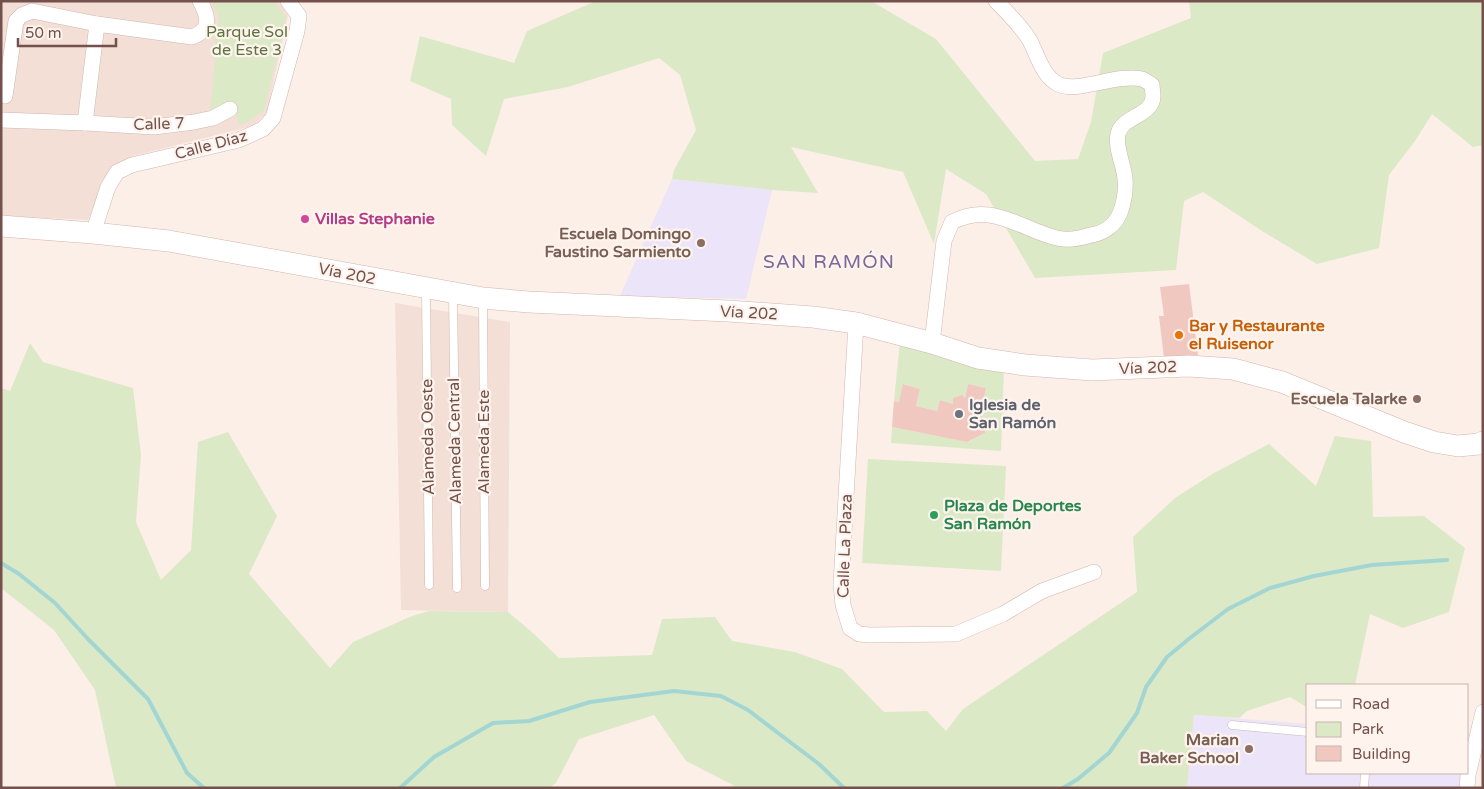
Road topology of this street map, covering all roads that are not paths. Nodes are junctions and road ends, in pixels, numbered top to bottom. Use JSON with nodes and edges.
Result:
{"nodes":[{"id":1,"x":200,"y":1,"type":"edge"},
{"id":2,"x":288,"y":1,"type":"edge"},
{"id":3,"x":996,"y":1,"type":"edge"},
{"id":4,"x":97,"y":24,"type":"junction"},
{"id":5,"x":5,"y":96,"type":"dead end"},
{"id":6,"x":230,"y":109,"type":"dead end"},
{"id":7,"x":1,"y":120,"type":"edge"},
{"id":8,"x":85,"y":123,"type":"junction"},
{"id":9,"x":1,"y":226,"type":"edge"},
{"id":10,"x":93,"y":233,"type":"junction"},
{"id":11,"x":426,"y":289,"type":"junction"},
{"id":12,"x":454,"y":293,"type":"junction"},
{"id":13,"x":484,"y":298,"type":"junction"},
{"id":14,"x":856,"y":323,"type":"junction"},
{"id":15,"x":932,"y":343,"type":"junction"},
{"id":16,"x":1483,"y":442,"type":"edge"},
{"id":17,"x":1094,"y":572,"type":"dead end"},
{"id":18,"x":429,"y":585,"type":"dead end"},
{"id":19,"x":485,"y":586,"type":"dead end"},
{"id":20,"x":457,"y":588,"type":"dead end"},
{"id":21,"x":1483,"y":712,"type":"edge"},
{"id":22,"x":1232,"y":725,"type":"dead end"},
{"id":23,"x":1306,"y":732,"type":"edge"},
{"id":24,"x":1471,"y":745,"type":"edge"},
{"id":25,"x":1469,"y":765,"type":"edge"},
{"id":26,"x":1365,"y":774,"type":"edge"},
{"id":27,"x":1468,"y":774,"type":"edge"},
{"id":28,"x":1364,"y":788,"type":"edge"},
{"id":29,"x":1467,"y":788,"type":"edge"}],
"edges":[{"from":1,"to":4,"type":"street"},
{"from":2,"to":10,"type":"street","name":"Calle Díaz"},
{"from":3,"to":15,"type":"street"},
{"from":4,"to":5,"type":"street"},
{"from":4,"to":8,"type":"street"},
{"from":6,"to":8,"type":"street","name":"Calle 7"},
{"from":7,"to":8,"type":"street","name":"Calle 7"},
{"from":9,"to":10,"type":"main road","name":"Vía 202"},
{"from":10,"to":11,"type":"main road","name":"Vía 202"},
{"from":11,"to":12,"type":"main road","name":"Vía 202"},
{"from":11,"to":18,"type":"lane","name":"Alameda Oeste"},
{"from":12,"to":13,"type":"main road","name":"Vía 202"},
{"from":12,"to":20,"type":"lane","name":"Alameda Central"},
{"from":13,"to":14,"type":"main road","name":"Vía 202"},
{"from":13,"to":19,"type":"lane","name":"Alameda Este"},
{"from":14,"to":15,"type":"main road","name":"Vía 202"},
{"from":14,"to":17,"type":"street","name":"Calle La Plaza"},
{"from":15,"to":16,"type":"main road","name":"Vía 202"},
{"from":21,"to":24,"type":"street"},
{"from":22,"to":23,"type":"lane"},
{"from":24,"to":25,"type":"street"},
{"from":26,"to":28,"type":"lane"},
{"from":27,"to":29,"type":"street"}]}
